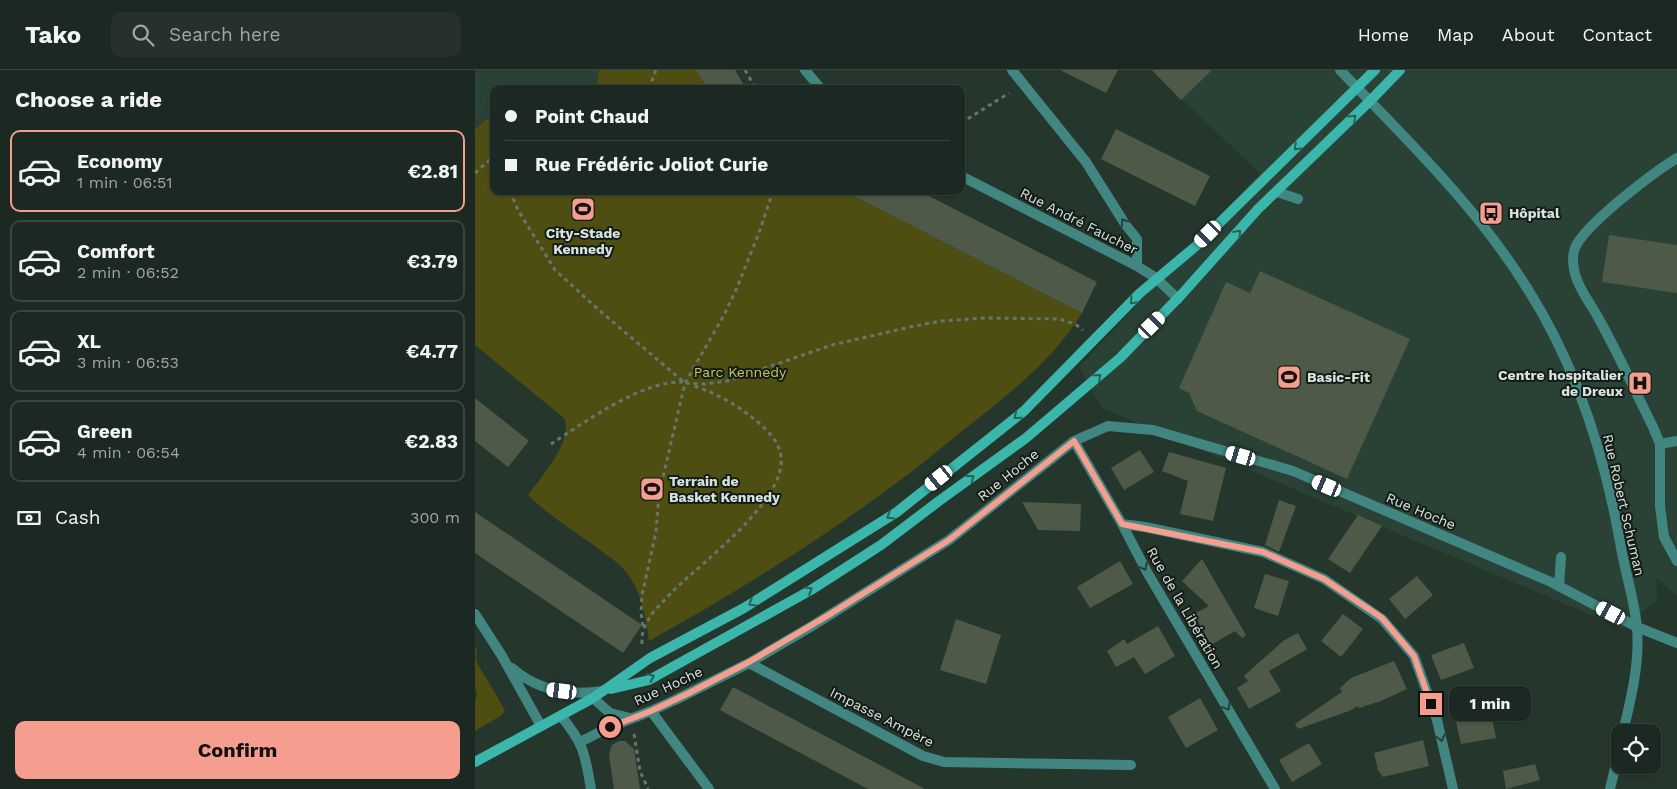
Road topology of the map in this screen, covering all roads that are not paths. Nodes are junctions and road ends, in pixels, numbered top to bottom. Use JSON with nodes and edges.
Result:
{"nodes":[{"id":1,"x":805,"y":70,"type":"edge"},
{"id":2,"x":1012,"y":70,"type":"edge"},
{"id":3,"x":1339,"y":70,"type":"edge"},
{"id":4,"x":1375,"y":70,"type":"edge"},
{"id":5,"x":1400,"y":70,"type":"edge"},
{"id":6,"x":818,"y":85,"type":"edge"},
{"id":7,"x":1357,"y":88,"type":"junction"},
{"id":8,"x":1370,"y":101,"type":"junction"},
{"id":9,"x":1677,"y":158,"type":"edge"},
{"id":10,"x":965,"y":178,"type":"edge"},
{"id":11,"x":1277,"y":192,"type":"junction"},
{"id":12,"x":1298,"y":199,"type":"dead end"},
{"id":13,"x":1137,"y":266,"type":"junction"},
{"id":14,"x":1156,"y":278,"type":"junction"},
{"id":15,"x":1178,"y":299,"type":"junction"},
{"id":16,"x":1074,"y":441,"type":"junction"},
{"id":17,"x":1677,"y":441,"type":"edge"},
{"id":18,"x":1660,"y":444,"type":"junction"},
{"id":19,"x":1122,"y":524,"type":"junction"},
{"id":20,"x":1561,"y":558,"type":"dead end"},
{"id":21,"x":1677,"y":561,"type":"edge"},
{"id":22,"x":1559,"y":586,"type":"junction"},
{"id":23,"x":475,"y":614,"type":"edge"},
{"id":24,"x":1637,"y":627,"type":"junction"},
{"id":25,"x":1677,"y":642,"type":"edge"},
{"id":26,"x":502,"y":656,"type":"junction"},
{"id":27,"x":749,"y":662,"type":"junction"},
{"id":28,"x":605,"y":691,"type":"junction"},
{"id":29,"x":593,"y":698,"type":"junction"},
{"id":30,"x":651,"y":711,"type":"junction"},
{"id":31,"x":561,"y":716,"type":"junction"},
{"id":32,"x":631,"y":718,"type":"junction"},
{"id":33,"x":1625,"y":724,"type":"edge"},
{"id":34,"x":541,"y":726,"type":"junction"},
{"id":35,"x":580,"y":742,"type":"junction"},
{"id":36,"x":475,"y":762,"type":"edge"},
{"id":37,"x":1131,"y":765,"type":"dead end"},
{"id":38,"x":1613,"y":774,"type":"edge"},
{"id":39,"x":591,"y":789,"type":"edge"},
{"id":40,"x":709,"y":789,"type":"edge"},
{"id":41,"x":1275,"y":789,"type":"edge"},
{"id":42,"x":1453,"y":789,"type":"edge"},
{"id":43,"x":1610,"y":789,"type":"edge"}],
"edges":[{"from":1,"to":6,"type":"street"},
{"from":13,"to":2,"type":"street","one_way":true},
{"from":3,"to":7,"type":"street","name":"Rue Robert Schuman"},
{"from":4,"to":7,"type":"main road"},
{"from":5,"to":8,"type":"main road"},
{"from":7,"to":8,"type":"street","name":"Rue Robert Schuman"},
{"from":7,"to":14,"type":"main road","one_way":true},
{"from":11,"to":8,"type":"main road","one_way":true},
{"from":8,"to":24,"type":"street","name":"Rue Robert Schuman"},
{"from":9,"to":18,"type":"street"},
{"from":10,"to":13,"type":"street","name":"Rue André Faucher"},
{"from":11,"to":12,"type":"street"},
{"from":15,"to":11,"type":"main road","one_way":true},
{"from":13,"to":14,"type":"street","name":"Rue André Faucher"},
{"from":14,"to":15,"type":"street","name":"Rue André Faucher"},
{"from":14,"to":28,"type":"main road","one_way":true},
{"from":28,"to":15,"type":"main road","one_way":true},
{"from":16,"to":19,"type":"street","name":"Rue de la Libération"},
{"from":16,"to":22,"type":"street","name":"Rue Hoche"},
{"from":16,"to":27,"type":"street","name":"Rue Hoche"},
{"from":17,"to":18,"type":"street"},
{"from":18,"to":21,"type":"street"},
{"from":19,"to":41,"type":"street","name":"Rue de la Libération","one_way":true},
{"from":19,"to":42,"type":"street","one_way":true},
{"from":20,"to":22,"type":"street"},
{"from":22,"to":24,"type":"street","name":"Rue Hoche"},
{"from":23,"to":26,"type":"street"},
{"from":24,"to":25,"type":"street","name":"Rue Hoche"},
{"from":24,"to":33,"type":"street","name":"Rue Robert Schuman"},
{"from":26,"to":28,"type":"street"},
{"from":26,"to":34,"type":"street"},
{"from":27,"to":30,"type":"street","name":"Rue Hoche"},
{"from":27,"to":37,"type":"street","name":"Impasse Ampère"},
{"from":28,"to":29,"type":"main road"},
{"from":29,"to":31,"type":"main road"},
{"from":29,"to":32,"type":"street"},
{"from":30,"to":32,"type":"street","name":"Rue Hoche"},
{"from":30,"to":40,"type":"street"},
{"from":31,"to":34,"type":"main road"},
{"from":31,"to":35,"type":"street"},
{"from":32,"to":35,"type":"street","name":"Rue Hoche"},
{"from":34,"to":36,"type":"main road"},
{"from":35,"to":39,"type":"street"},
{"from":38,"to":43,"type":"street"}]}
